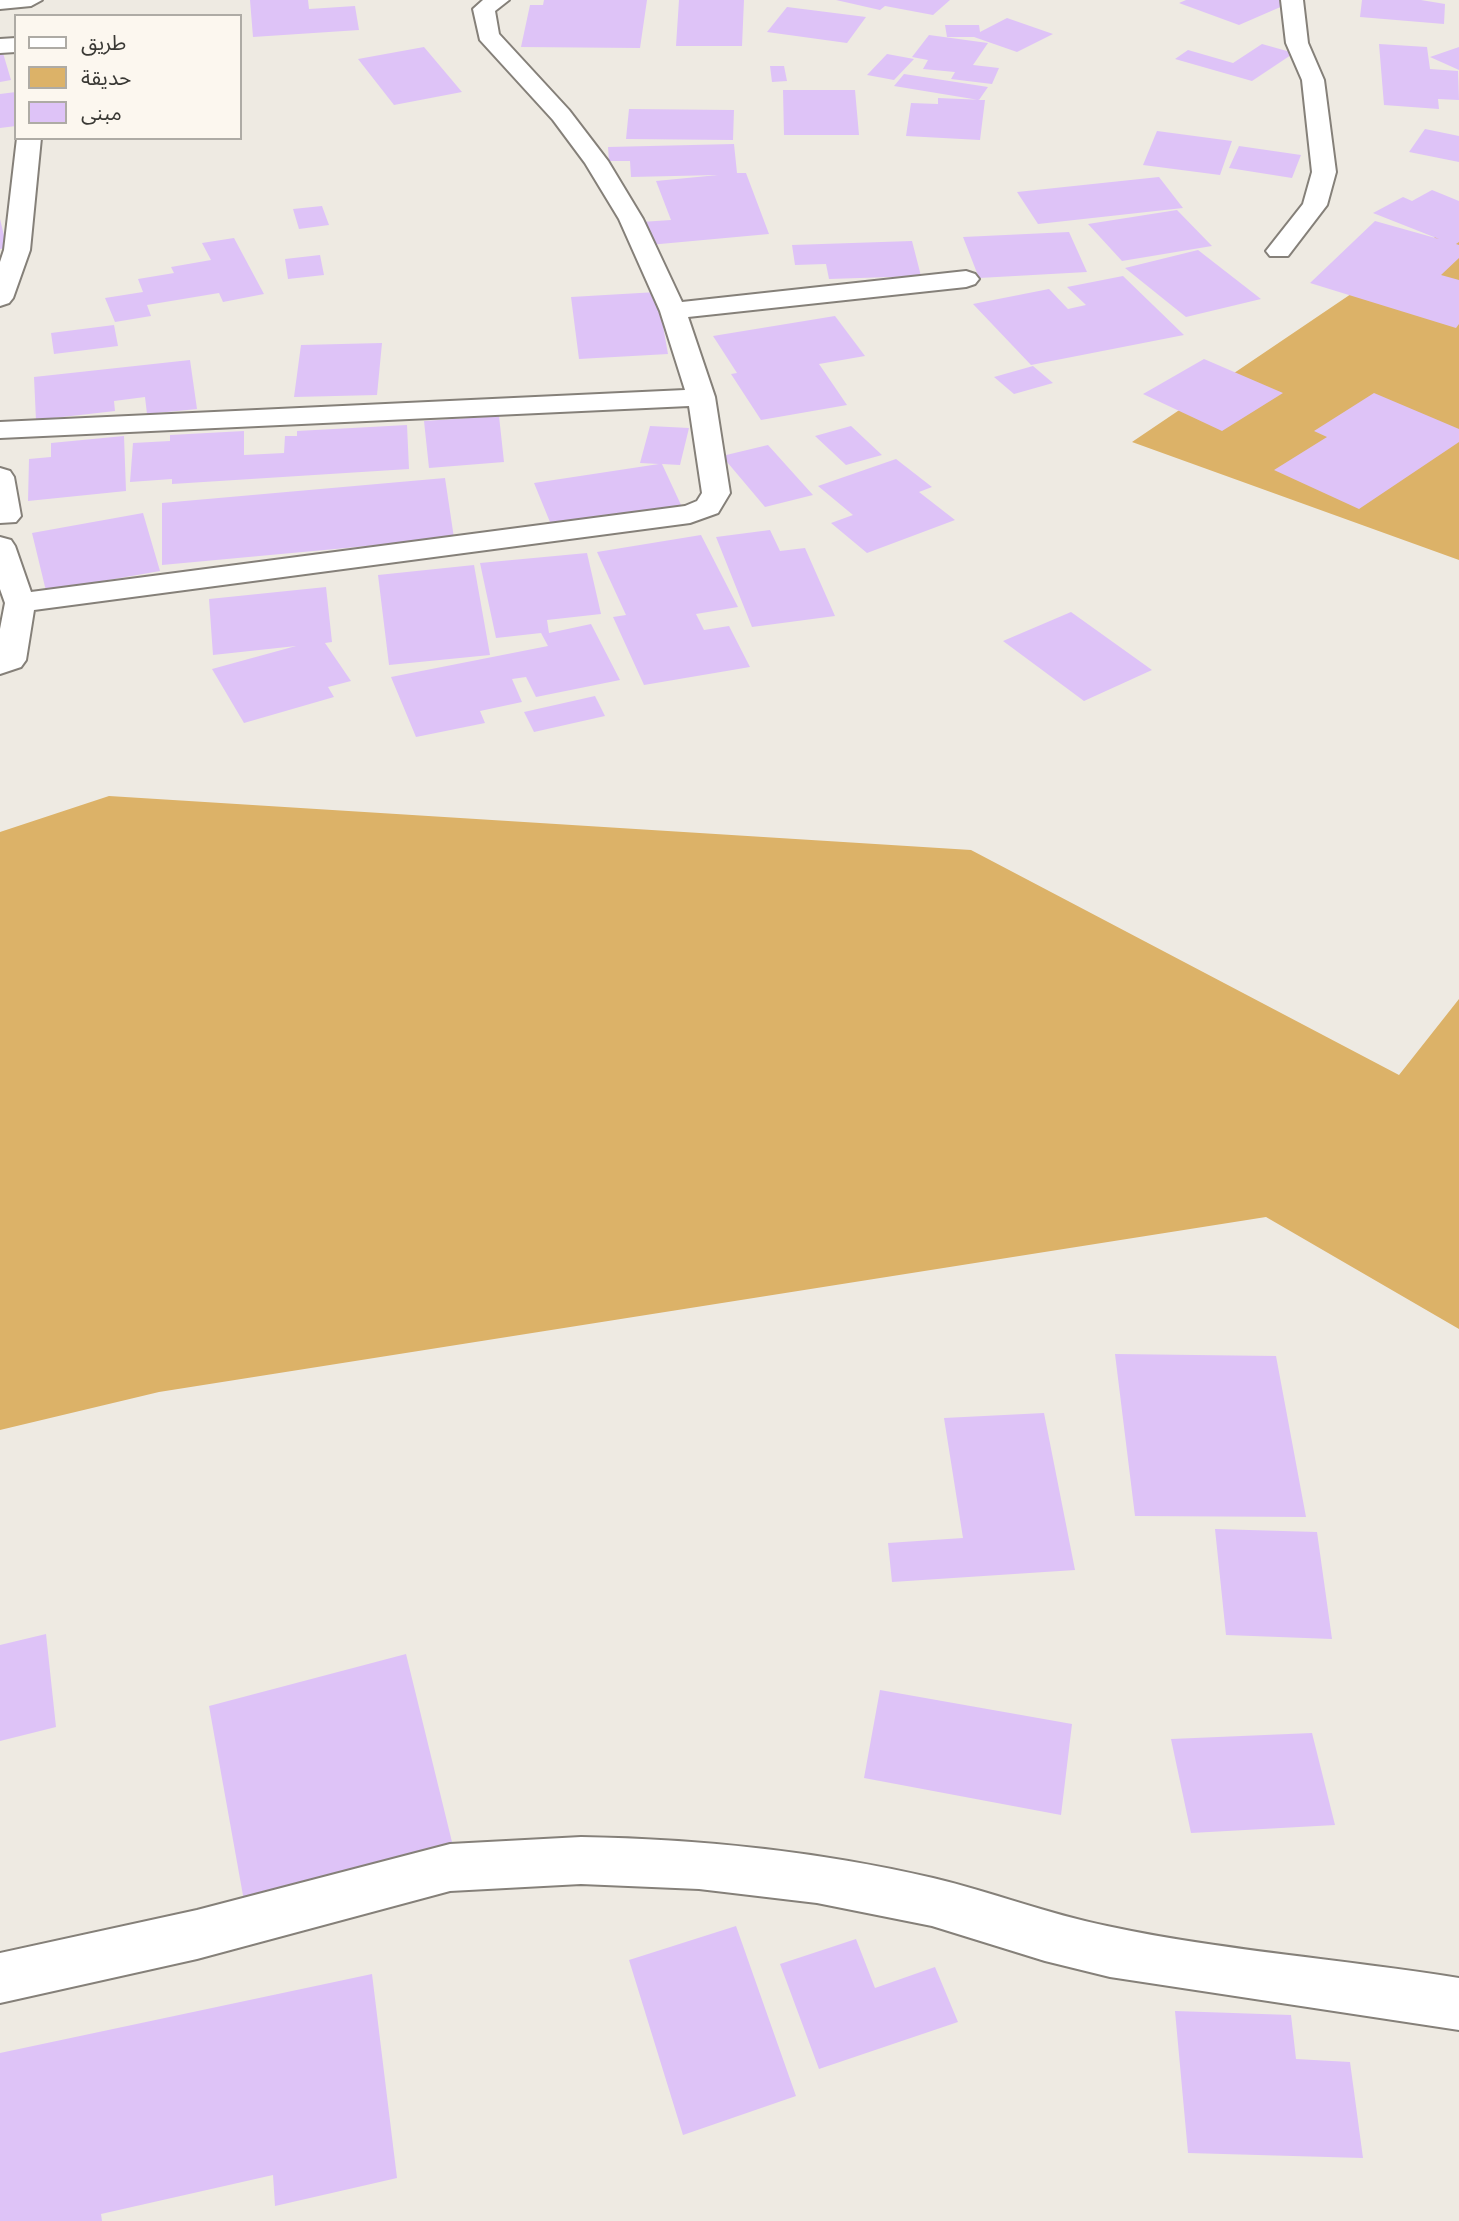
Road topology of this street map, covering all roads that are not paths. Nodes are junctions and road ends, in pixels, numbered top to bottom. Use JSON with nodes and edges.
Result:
{"nodes":[{"id":1,"x":498,"y":0,"type":"edge"},
{"id":2,"x":1292,"y":0,"type":"edge"},
{"id":3,"x":0,"y":3,"type":"edge"},
{"id":4,"x":31,"y":6,"type":"edge"},
{"id":5,"x":18,"y":140,"type":"edge"},
{"id":6,"x":1279,"y":251,"type":"dead end"},
{"id":7,"x":966,"y":279,"type":"dead end"},
{"id":8,"x":0,"y":298,"type":"edge"},
{"id":9,"x":673,"y":311,"type":"junction"},
{"id":10,"x":701,"y":397,"type":"junction"},
{"id":11,"x":0,"y":430,"type":"edge"},
{"id":12,"x":0,"y":477,"type":"edge"},
{"id":13,"x":2,"y":524,"type":"edge"},
{"id":14,"x":0,"y":546,"type":"edge"},
{"id":15,"x":20,"y":603,"type":"junction"},
{"id":16,"x":0,"y":665,"type":"edge"},
{"id":17,"x":0,"y":1978,"type":"edge"},
{"id":18,"x":1459,"y":2004,"type":"edge"}],
"edges":[{"from":1,"to":9,"type":"street"},
{"from":2,"to":6,"type":"street"},
{"from":3,"to":4,"type":"street"},
{"from":5,"to":8,"type":"street"},
{"from":7,"to":9,"type":"street"},
{"from":9,"to":10,"type":"street"},
{"from":10,"to":11,"type":"street"},
{"from":10,"to":15,"type":"street"},
{"from":12,"to":13,"type":"street"},
{"from":14,"to":15,"type":"street"},
{"from":15,"to":16,"type":"street"},
{"from":17,"to":18,"type":"street"}]}
